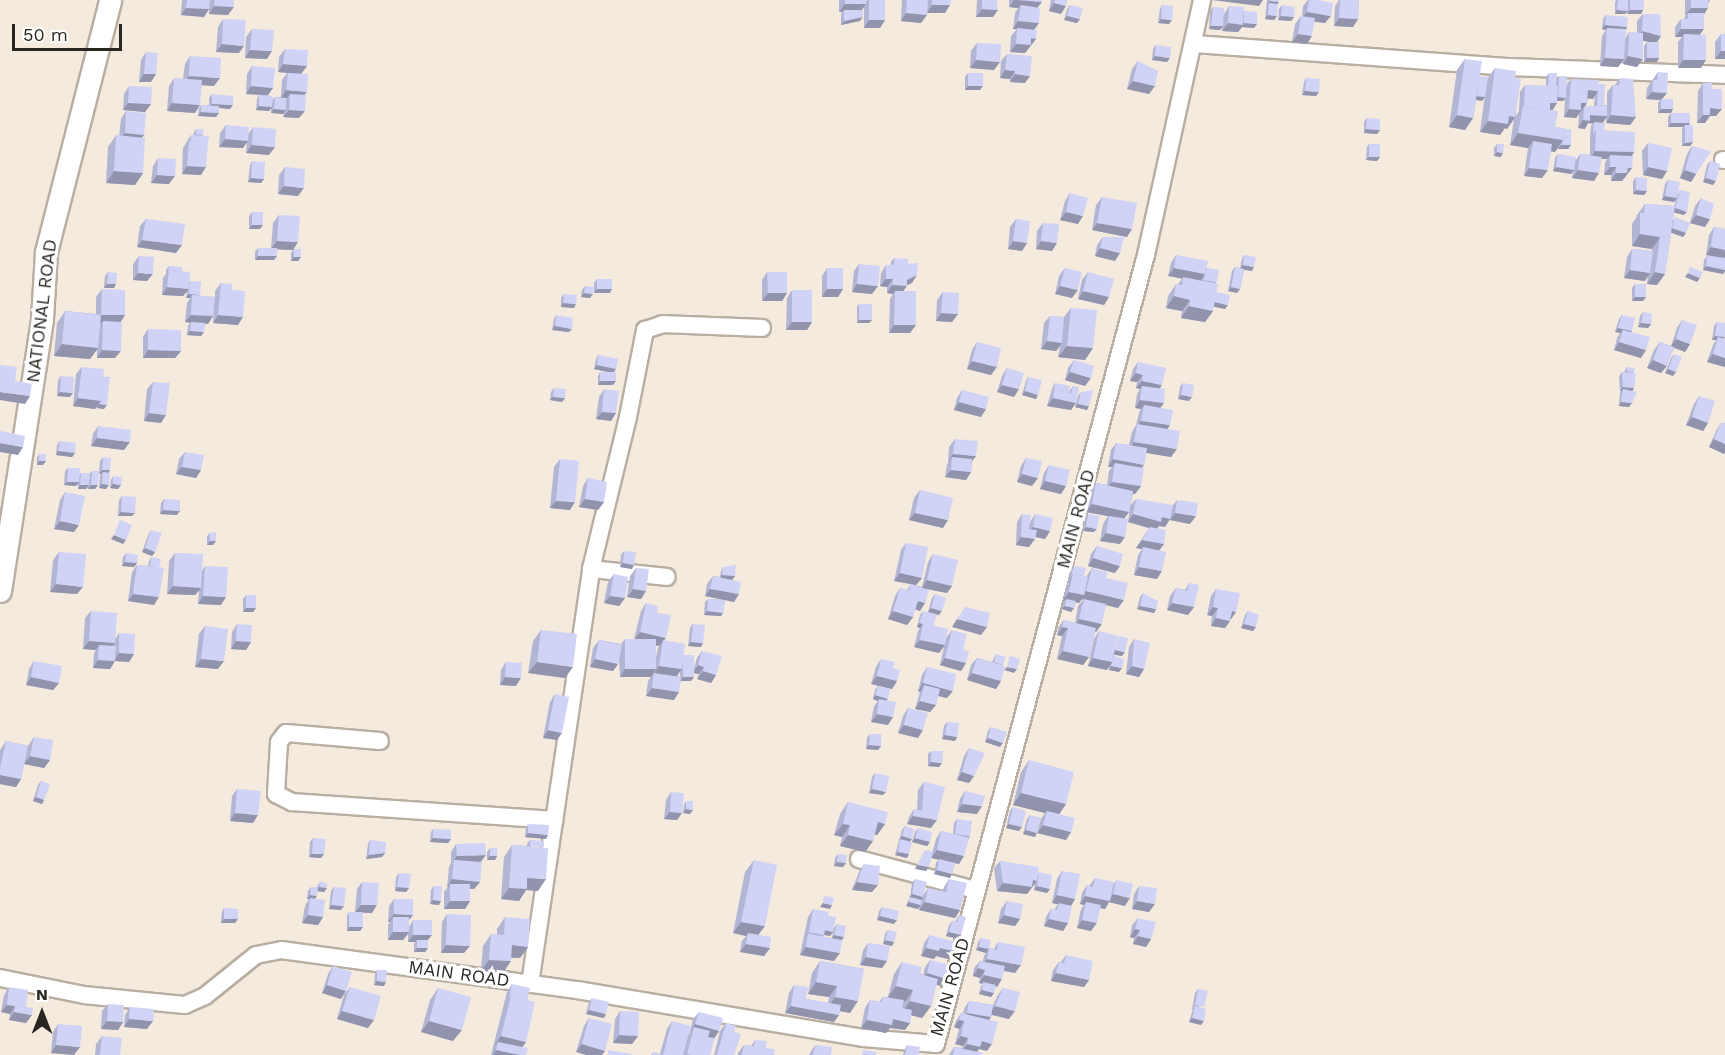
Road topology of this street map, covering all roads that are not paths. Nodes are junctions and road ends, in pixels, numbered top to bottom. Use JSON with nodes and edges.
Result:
{"nodes":[{"id":1,"x":111,"y":0,"type":"edge"},
{"id":2,"x":1202,"y":0,"type":"edge"},
{"id":3,"x":1195,"y":44,"type":"junction"},
{"id":4,"x":1725,"y":75,"type":"edge"},
{"id":5,"x":762,"y":328,"type":"dead end"},
{"id":6,"x":591,"y":569,"type":"junction"},
{"id":7,"x":667,"y":577,"type":"dead end"},
{"id":8,"x":0,"y":591,"type":"edge"},
{"id":9,"x":380,"y":741,"type":"dead end"},
{"id":10,"x":554,"y":820,"type":"junction"},
{"id":11,"x":859,"y":859,"type":"dead end"},
{"id":12,"x":976,"y":890,"type":"junction"},
{"id":13,"x":0,"y":978,"type":"edge"},
{"id":14,"x":530,"y":984,"type":"junction"},
{"id":15,"x":935,"y":1049,"type":"edge"}],
"edges":[{"from":1,"to":8,"type":"street","name":"NATIONAL ROAD"},
{"from":2,"to":3,"type":"street","name":"MAIN ROAD"},
{"from":3,"to":4,"type":"street"},
{"from":3,"to":12,"type":"street","name":"MAIN ROAD"},
{"from":5,"to":6,"type":"street"},
{"from":6,"to":7,"type":"street"},
{"from":6,"to":10,"type":"street"},
{"from":9,"to":10,"type":"street"},
{"from":10,"to":14,"type":"street"},
{"from":11,"to":12,"type":"street"},
{"from":12,"to":15,"type":"street","name":"MAIN ROAD"},
{"from":13,"to":14,"type":"street","name":"MAIN ROAD"},
{"from":14,"to":15,"type":"street","name":"MAIN ROAD"}]}
